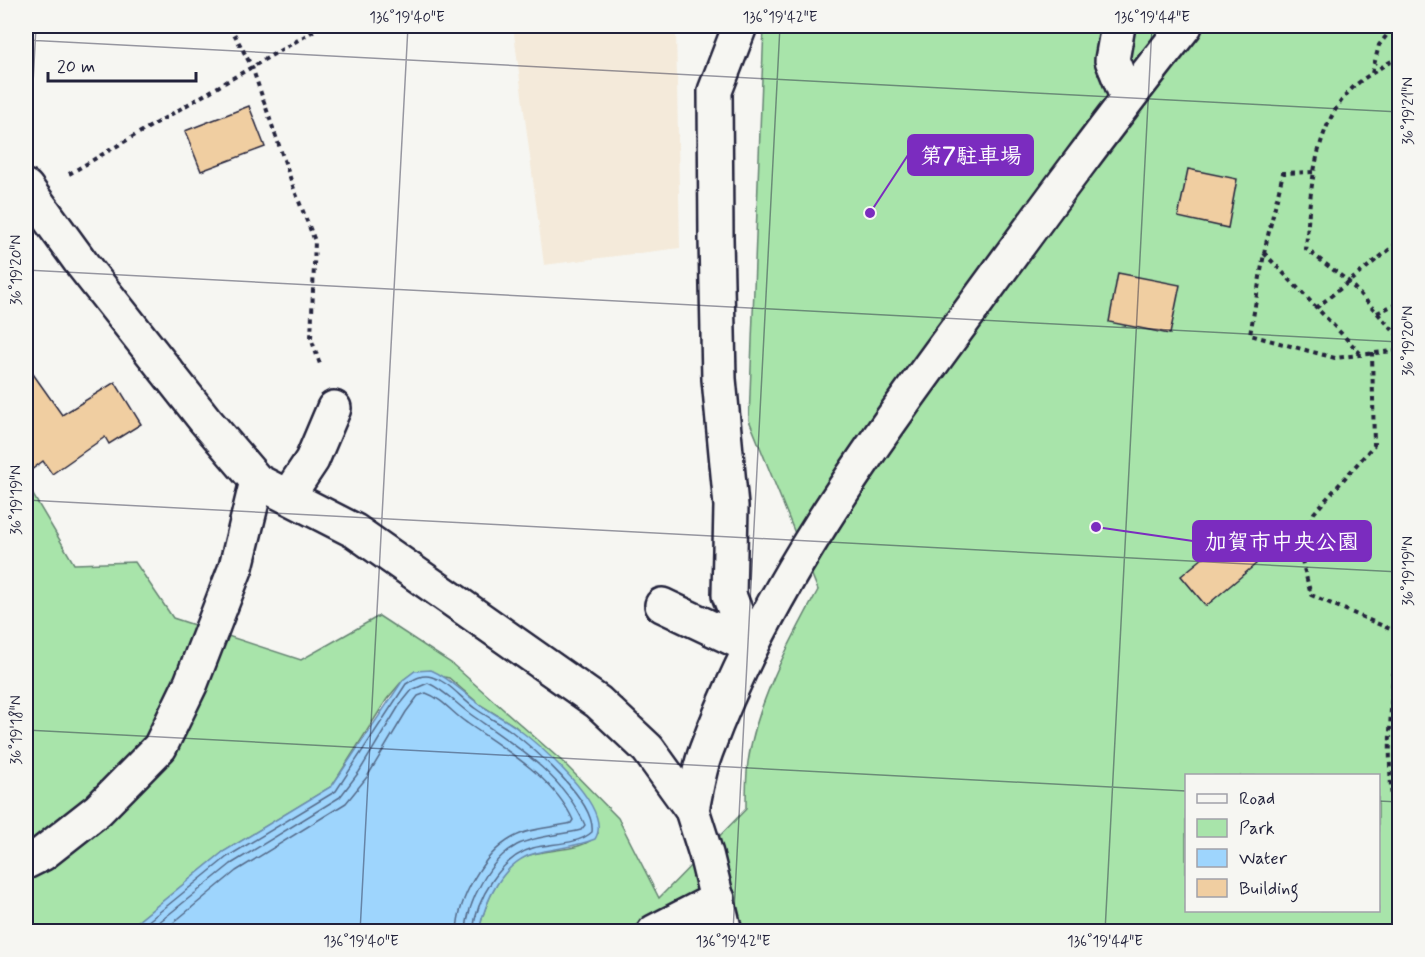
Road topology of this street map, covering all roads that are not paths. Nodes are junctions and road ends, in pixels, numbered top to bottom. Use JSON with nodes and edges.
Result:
{"nodes":[{"id":1,"x":740,"y":26,"type":"edge"},
{"id":2,"x":1118,"y":26,"type":"edge"},
{"id":3,"x":1185,"y":26,"type":"edge"},
{"id":4,"x":1127,"y":98,"type":"junction"},
{"id":5,"x":29,"y":191,"type":"edge"},
{"id":6,"x":334,"y":408,"type":"road end"},
{"id":7,"x":257,"y":481,"type":"junction"},
{"id":8,"x":288,"y":496,"type":"junction"},
{"id":9,"x":662,"y":606,"type":"dead end"},
{"id":10,"x":749,"y":646,"type":"junction"},
{"id":11,"x":692,"y":810,"type":"junction"},
{"id":12,"x":26,"y":862,"type":"edge"},
{"id":13,"x":718,"y":899,"type":"junction"},
{"id":14,"x":654,"y":932,"type":"edge"},
{"id":15,"x":725,"y":932,"type":"edge"}],
"edges":[{"from":1,"to":10,"type":"street"},
{"from":2,"to":4,"type":"street"},
{"from":3,"to":4,"type":"street"},
{"from":4,"to":10,"type":"street"},
{"from":5,"to":7,"type":"street"},
{"from":6,"to":8,"type":"street"},
{"from":7,"to":8,"type":"street"},
{"from":7,"to":12,"type":"street"},
{"from":8,"to":11,"type":"street"},
{"from":9,"to":10,"type":"street"},
{"from":10,"to":11,"type":"street"},
{"from":11,"to":13,"type":"street"},
{"from":13,"to":14,"type":"street"},
{"from":13,"to":15,"type":"street"}]}
